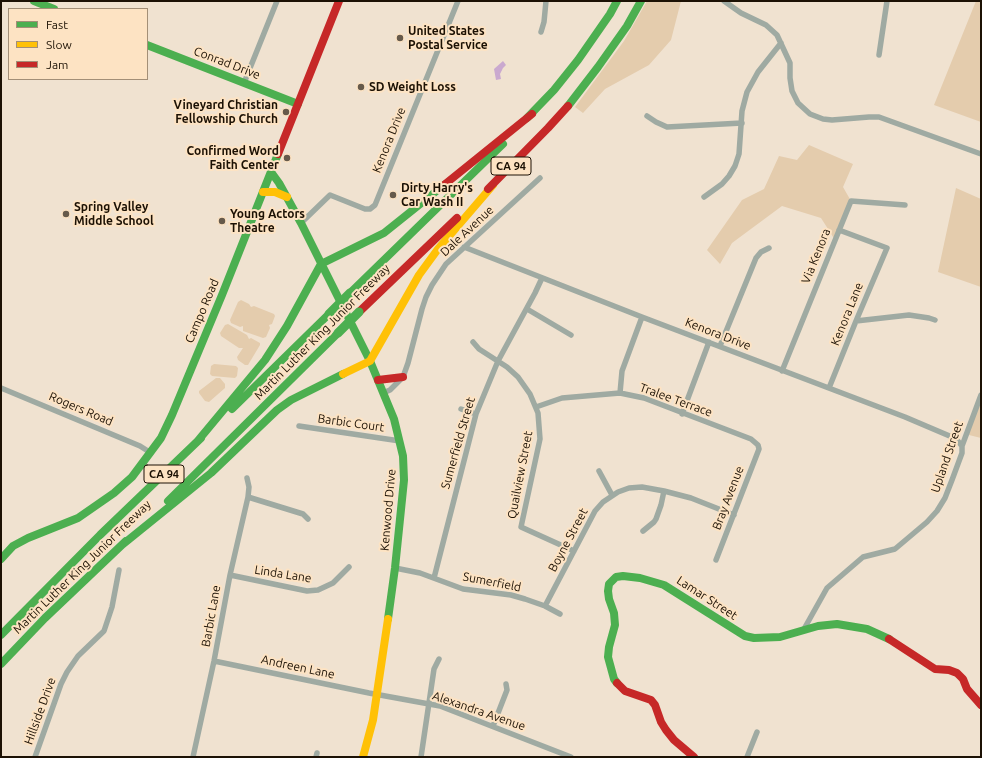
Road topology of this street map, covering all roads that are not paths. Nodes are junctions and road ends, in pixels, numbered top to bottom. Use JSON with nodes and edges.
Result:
{"nodes":[{"id":1,"x":34,"y":1,"type":"edge"},
{"id":2,"x":277,"y":1,"type":"edge"},
{"id":3,"x":339,"y":1,"type":"edge"},
{"id":4,"x":458,"y":1,"type":"edge"},
{"id":5,"x":546,"y":1,"type":"edge"},
{"id":6,"x":617,"y":1,"type":"edge"},
{"id":7,"x":641,"y":1,"type":"edge"},
{"id":8,"x":724,"y":1,"type":"edge"},
{"id":9,"x":887,"y":1,"type":"edge"},
{"id":10,"x":52,"y":8,"type":"edge"},
{"id":11,"x":541,"y":32,"type":"dead end"},
{"id":12,"x":781,"y":43,"type":"junction"},
{"id":13,"x":148,"y":45,"type":"edge"},
{"id":14,"x":879,"y":55,"type":"dead end"},
{"id":15,"x":244,"y":83,"type":"junction"},
{"id":16,"x":298,"y":104,"type":"junction"},
{"id":17,"x":532,"y":114,"type":"junction"},
{"id":18,"x":646,"y":116,"type":"dead end"},
{"id":19,"x":742,"y":122,"type":"junction"},
{"id":20,"x":981,"y":154,"type":"edge"},
{"id":21,"x":271,"y":172,"type":"junction"},
{"id":22,"x":540,"y":178,"type":"dead end"},
{"id":23,"x":493,"y":185,"type":"junction"},
{"id":24,"x":263,"y":192,"type":"junction"},
{"id":25,"x":287,"y":197,"type":"junction"},
{"id":26,"x":704,"y":198,"type":"dead end"},
{"id":27,"x":905,"y":205,"type":"dead end"},
{"id":28,"x":301,"y":223,"type":"junction"},
{"id":29,"x":839,"y":230,"type":"junction"},
{"id":30,"x":464,"y":247,"type":"junction"},
{"id":31,"x":769,"y":248,"type":"dead end"},
{"id":32,"x":321,"y":264,"type":"junction"},
{"id":33,"x":542,"y":278,"type":"junction"},
{"id":34,"x":527,"y":308,"type":"junction"},
{"id":35,"x":642,"y":317,"type":"junction"},
{"id":36,"x":935,"y":320,"type":"dead end"},
{"id":37,"x":856,"y":321,"type":"junction"},
{"id":38,"x":571,"y":335,"type":"dead end"},
{"id":39,"x":473,"y":342,"type":"dead end"},
{"id":40,"x":709,"y":342,"type":"junction"},
{"id":41,"x":720,"y":346,"type":"junction"},
{"id":42,"x":370,"y":361,"type":"junction"},
{"id":43,"x":498,"y":361,"type":"junction"},
{"id":44,"x":782,"y":371,"type":"junction"},
{"id":45,"x":403,"y":376,"type":"junction"},
{"id":46,"x":378,"y":380,"type":"junction"},
{"id":47,"x":1,"y":388,"type":"edge"},
{"id":48,"x":829,"y":388,"type":"junction"},
{"id":49,"x":383,"y":393,"type":"junction"},
{"id":50,"x":620,"y":393,"type":"junction"},
{"id":51,"x":981,"y":395,"type":"edge"},
{"id":52,"x":536,"y":407,"type":"junction"},
{"id":53,"x":461,"y":409,"type":"dead end"},
{"id":54,"x":476,"y":414,"type":"junction"},
{"id":55,"x":682,"y":414,"type":"junction"},
{"id":56,"x":299,"y":426,"type":"dead end"},
{"id":57,"x":400,"y":441,"type":"junction"},
{"id":58,"x":196,"y":443,"type":"junction"},
{"id":59,"x":758,"y":445,"type":"joint"},
{"id":60,"x":962,"y":446,"type":"junction"},
{"id":61,"x":151,"y":453,"type":"junction"},
{"id":62,"x":600,"y":471,"type":"dead end"},
{"id":63,"x":247,"y":478,"type":"dead end"},
{"id":64,"x":664,"y":491,"type":"junction"},
{"id":65,"x":612,"y":495,"type":"junction"},
{"id":66,"x":248,"y":497,"type":"junction"},
{"id":67,"x":734,"y":515,"type":"junction"},
{"id":68,"x":308,"y":519,"type":"dead end"},
{"id":69,"x":643,"y":531,"type":"dead end"},
{"id":70,"x":122,"y":545,"type":"junction"},
{"id":71,"x":574,"y":551,"type":"junction"},
{"id":72,"x":1,"y":559,"type":"edge"},
{"id":73,"x":716,"y":560,"type":"dead end"},
{"id":74,"x":349,"y":567,"type":"dead end"},
{"id":75,"x":395,"y":568,"type":"junction"},
{"id":76,"x":119,"y":570,"type":"dead end"},
{"id":77,"x":230,"y":576,"type":"junction"},
{"id":78,"x":434,"y":578,"type":"junction"},
{"id":79,"x":545,"y":606,"type":"junction"},
{"id":80,"x":560,"y":614,"type":"dead end"},
{"id":81,"x":804,"y":629,"type":"junction"},
{"id":82,"x":1,"y":635,"type":"edge"},
{"id":83,"x":439,"y":659,"type":"dead end"},
{"id":84,"x":214,"y":661,"type":"junction"},
{"id":85,"x":1,"y":664,"type":"edge"},
{"id":86,"x":506,"y":684,"type":"dead end"},
{"id":87,"x":376,"y":694,"type":"junction"},
{"id":88,"x":429,"y":704,"type":"junction"},
{"id":89,"x":981,"y":705,"type":"edge"},
{"id":90,"x":493,"y":726,"type":"junction"},
{"id":91,"x":757,"y":732,"type":"dead end"},
{"id":92,"x":563,"y":755,"type":"edge"},
{"id":93,"x":35,"y":757,"type":"edge"},
{"id":94,"x":193,"y":757,"type":"edge"},
{"id":95,"x":363,"y":757,"type":"edge"},
{"id":96,"x":421,"y":757,"type":"edge"},
{"id":97,"x":571,"y":757,"type":"edge"},
{"id":98,"x":694,"y":757,"type":"edge"},
{"id":99,"x":747,"y":757,"type":"edge"}],
"edges":[{"from":1,"to":10,"type":"main road"},
{"from":2,"to":15,"type":"street"},
{"from":3,"to":16,"type":"main road","name":"Campo Road"},
{"from":4,"to":28,"type":"street","name":"Kenora Drive"},
{"from":5,"to":11,"type":"street"},
{"from":6,"to":17,"type":"main road","name":"Martin Luther King Junior Freeway","number":"CA 94"},
{"from":7,"to":23,"type":"main road","name":"Martin Luther King Junior Freeway","number":"CA 94"},
{"from":8,"to":12,"type":"street"},
{"from":9,"to":14,"type":"street"},
{"from":12,"to":19,"type":"street"},
{"from":12,"to":20,"type":"street"},
{"from":13,"to":15,"type":"main road","name":"Conrad Drive"},
{"from":15,"to":16,"type":"main road","name":"Conrad Drive"},
{"from":16,"to":21,"type":"main road","name":"Campo Road"},
{"from":17,"to":32,"type":"main road"},
{"from":17,"to":58,"type":"main road","name":"Martin Luther King Junior Freeway","number":"CA 94","bridge":true},
{"from":18,"to":19,"type":"street"},
{"from":19,"to":26,"type":"street"},
{"from":21,"to":24,"type":"main road","name":"Campo Road"},
{"from":21,"to":25,"type":"main road","name":"Kenwood Drive"},
{"from":22,"to":30,"type":"street","name":"Dale Avenue"},
{"from":23,"to":42,"type":"main road"},
{"from":23,"to":70,"type":"main road","name":"Martin Luther King Junior Freeway","number":"CA 94","bridge":true},
{"from":24,"to":25,"type":"main road"},
{"from":24,"to":61,"type":"main road","name":"Campo Road"},
{"from":25,"to":28,"type":"main road","name":"Kenwood Drive"},
{"from":27,"to":29,"type":"street","name":"Via Kenora"},
{"from":28,"to":32,"type":"main road","name":"Kenwood Drive"},
{"from":29,"to":37,"type":"street","name":"Kenora Lane"},
{"from":29,"to":44,"type":"street","name":"Via Kenora"},
{"from":30,"to":33,"type":"street","name":"Kenora Drive"},
{"from":30,"to":45,"type":"street","name":"Dale Avenue"},
{"from":31,"to":41,"type":"street"},
{"from":32,"to":42,"type":"main road","name":"Kenwood Drive"},
{"from":32,"to":58,"type":"main road"},
{"from":33,"to":34,"type":"street","name":"Sumerfield Street"},
{"from":33,"to":35,"type":"street","name":"Kenora Drive"},
{"from":34,"to":38,"type":"street"},
{"from":34,"to":43,"type":"street","name":"Sumerfield Street"},
{"from":35,"to":40,"type":"street","name":"Kenora Drive"},
{"from":35,"to":50,"type":"street"},
{"from":36,"to":37,"type":"street"},
{"from":37,"to":48,"type":"street","name":"Kenora Lane"},
{"from":39,"to":43,"type":"street","name":"Quailview Street"},
{"from":40,"to":41,"type":"street","name":"Kenora Drive"},
{"from":40,"to":55,"type":"street"},
{"from":41,"to":44,"type":"street","name":"Kenora Drive"},
{"from":42,"to":46,"type":"main road","name":"Kenwood Drive"},
{"from":42,"to":70,"type":"main road"},
{"from":43,"to":52,"type":"street","name":"Quailview Street"},
{"from":43,"to":54,"type":"street","name":"Sumerfield Street"},
{"from":44,"to":48,"type":"street","name":"Kenora Drive"},
{"from":45,"to":46,"type":"main road"},
{"from":45,"to":49,"type":"street","name":"Dale Avenue"},
{"from":46,"to":49,"type":"main road","name":"Kenwood Drive"},
{"from":47,"to":61,"type":"street","name":"Rogers Road"},
{"from":48,"to":60,"type":"street","name":"Kenora Drive"},
{"from":49,"to":57,"type":"main road","name":"Kenwood Drive"},
{"from":50,"to":52,"type":"street","name":"Tralee Terrace"},
{"from":50,"to":55,"type":"street","name":"Tralee Terrace"},
{"from":51,"to":60,"type":"street","name":"Upland Street"},
{"from":52,"to":71,"type":"street","name":"Quailview Street"},
{"from":53,"to":54,"type":"street"},
{"from":54,"to":78,"type":"street","name":"Sumerfield Street"},
{"from":55,"to":59,"type":"street","name":"Tralee Terrace"},
{"from":56,"to":57,"type":"street","name":"Barbic Court"},
{"from":57,"to":75,"type":"main road","name":"Kenwood Drive"},
{"from":58,"to":82,"type":"main road","name":"Martin Luther King Junior Freeway","number":"CA 94"},
{"from":59,"to":67,"type":"street","name":"Bray Avenue"},
{"from":60,"to":81,"type":"street","name":"Upland Street"},
{"from":61,"to":72,"type":"main road","name":"Campo Road"},
{"from":62,"to":65,"type":"street"},
{"from":63,"to":66,"type":"street","name":"Barbic Lane"},
{"from":64,"to":65,"type":"street","name":"Boyne Street"},
{"from":64,"to":67,"type":"street","name":"Boyne Street"},
{"from":64,"to":69,"type":"street"},
{"from":65,"to":71,"type":"street","name":"Boyne Street"},
{"from":66,"to":68,"type":"street"},
{"from":66,"to":77,"type":"street","name":"Barbic Lane"},
{"from":67,"to":73,"type":"street","name":"Bray Avenue"},
{"from":70,"to":85,"type":"main road","name":"Martin Luther King Junior Freeway","number":"CA 94"},
{"from":71,"to":79,"type":"street","name":"Boyne Street"},
{"from":74,"to":77,"type":"street","name":"Linda Lane"},
{"from":75,"to":78,"type":"street","name":"Sumerfield"},
{"from":75,"to":87,"type":"main road","name":"Kenwood Drive"},
{"from":76,"to":93,"type":"street","name":"Hillside Drive"},
{"from":77,"to":84,"type":"street","name":"Barbic Lane"},
{"from":78,"to":79,"type":"street","name":"Sumerfield"},
{"from":79,"to":80,"type":"street","name":"Sumerfield"},
{"from":81,"to":89,"type":"main road","name":"Lamar Street"},
{"from":81,"to":98,"type":"main road","name":"Lamar Street"},
{"from":83,"to":88,"type":"street"},
{"from":84,"to":87,"type":"street","name":"Andreen Lane"},
{"from":84,"to":94,"type":"street","name":"Barbic Lane"},
{"from":86,"to":90,"type":"street"},
{"from":87,"to":88,"type":"street","name":"Alexandra Avenue"},
{"from":87,"to":95,"type":"main road","name":"Kenwood Drive"},
{"from":88,"to":90,"type":"street","name":"Alexandra Avenue"},
{"from":88,"to":96,"type":"street"},
{"from":90,"to":92,"type":"street","name":"Alexandra Avenue"},
{"from":91,"to":99,"type":"street"},
{"from":92,"to":97,"type":"street","name":"Alexandra Avenue"}]}
